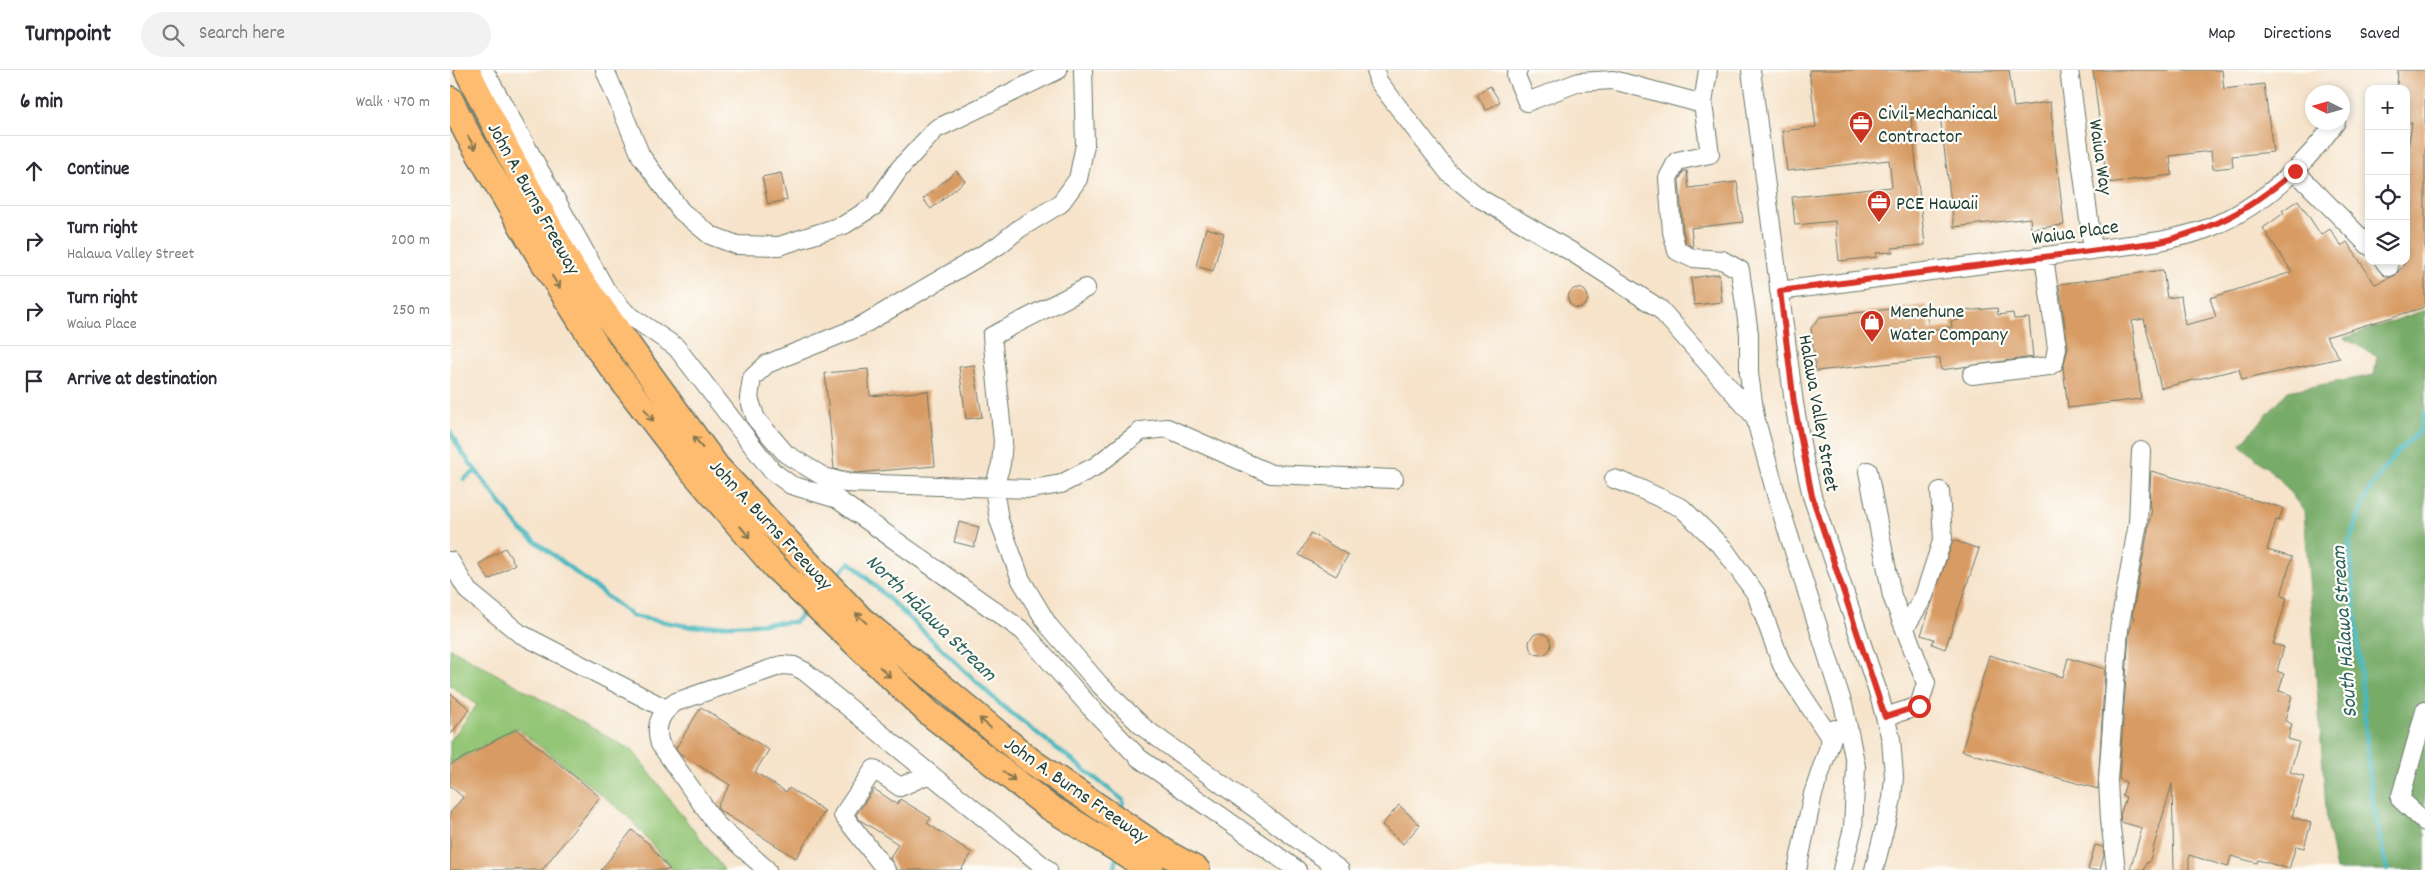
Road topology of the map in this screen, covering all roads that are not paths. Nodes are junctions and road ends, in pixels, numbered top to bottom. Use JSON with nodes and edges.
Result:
{"nodes":[{"id":1,"x":466,"y":70,"type":"edge"},
{"id":2,"x":484,"y":70,"type":"edge"},
{"id":3,"x":605,"y":70,"type":"edge"},
{"id":4,"x":1058,"y":70,"type":"edge"},
{"id":5,"x":1083,"y":70,"type":"edge"},
{"id":6,"x":1376,"y":70,"type":"edge"},
{"id":7,"x":1518,"y":70,"type":"edge"},
{"id":8,"x":1708,"y":70,"type":"edge"},
{"id":9,"x":1751,"y":70,"type":"edge"},
{"id":10,"x":2069,"y":70,"type":"edge"},
{"id":11,"x":450,"y":99,"type":"edge"},
{"id":12,"x":1703,"y":104,"type":"junction"},
{"id":13,"x":2329,"y":130,"type":"edge"},
{"id":14,"x":2295,"y":171,"type":"junction"},
{"id":15,"x":2365,"y":242,"type":"edge"},
{"id":16,"x":2093,"y":250,"type":"junction"},
{"id":17,"x":2044,"y":257,"type":"junction"},
{"id":18,"x":1086,"y":288,"type":"dead end"},
{"id":19,"x":1780,"y":291,"type":"junction"},
{"id":20,"x":1972,"y":375,"type":"dead end"},
{"id":21,"x":1755,"y":417,"type":"junction"},
{"id":22,"x":2141,"y":451,"type":"dead end"},
{"id":23,"x":1868,"y":471,"type":"dead end"},
{"id":24,"x":1394,"y":478,"type":"dead end"},
{"id":25,"x":1614,"y":479,"type":"dead end"},
{"id":26,"x":721,"y":488,"type":"junction"},
{"id":27,"x":994,"y":488,"type":"junction"},
{"id":28,"x":1940,"y":491,"type":"dead end"},
{"id":29,"x":450,"y":561,"type":"edge"},
{"id":30,"x":1905,"y":628,"type":"junction"},
{"id":31,"x":1844,"y":708,"type":"junction"},
{"id":32,"x":666,"y":709,"type":"junction"},
{"id":33,"x":2425,"y":711,"type":"edge"},
{"id":34,"x":1885,"y":717,"type":"junction"},
{"id":35,"x":1831,"y":739,"type":"junction"},
{"id":36,"x":929,"y":774,"type":"junction"},
{"id":37,"x":2425,"y":822,"type":"edge"},
{"id":38,"x":767,"y":870,"type":"edge"},
{"id":39,"x":886,"y":870,"type":"edge"},
{"id":40,"x":1048,"y":870,"type":"edge"},
{"id":41,"x":1151,"y":870,"type":"edge"},
{"id":42,"x":1197,"y":870,"type":"edge"},
{"id":43,"x":1297,"y":870,"type":"edge"},
{"id":44,"x":1340,"y":870,"type":"edge"},
{"id":45,"x":1797,"y":870,"type":"edge"},
{"id":46,"x":1842,"y":870,"type":"edge"},
{"id":47,"x":1874,"y":870,"type":"edge"},
{"id":48,"x":2116,"y":870,"type":"edge"}],
"edges":[{"from":26,"to":1,"type":"highway","name":"John A. Burns Freeway","one_way":true},
{"from":2,"to":43,"type":"street"},
{"from":3,"to":4,"type":"street"},
{"from":5,"to":27,"type":"street"},
{"from":6,"to":21,"type":"street"},
{"from":7,"to":12,"type":"street"},
{"from":8,"to":12,"type":"street"},
{"from":9,"to":19,"type":"street","name":"Halawa Valley Street"},
{"from":10,"to":16,"type":"street","name":"Waiua Way"},
{"from":11,"to":26,"type":"highway","name":"John A. Burns Freeway","one_way":true},
{"from":12,"to":21,"type":"street"},
{"from":13,"to":14,"type":"street","name":"Waiua Place"},
{"from":14,"to":15,"type":"street"},
{"from":14,"to":16,"type":"street","name":"Waiua Place"},
{"from":16,"to":17,"type":"street","name":"Waiua Place"},
{"from":17,"to":19,"type":"street","name":"Waiua Place"},
{"from":17,"to":20,"type":"street"},
{"from":18,"to":27,"type":"street"},
{"from":19,"to":34,"type":"street","name":"Halawa Valley Street"},
{"from":21,"to":31,"type":"street"},
{"from":22,"to":48,"type":"street"},
{"from":23,"to":30,"type":"street"},
{"from":24,"to":27,"type":"street"},
{"from":25,"to":35,"type":"street"},
{"from":26,"to":41,"type":"highway","name":"John A. Burns Freeway","one_way":true},
{"from":42,"to":26,"type":"highway","name":"John A. Burns Freeway","one_way":true},
{"from":27,"to":44,"type":"street"},
{"from":28,"to":30,"type":"street"},
{"from":29,"to":32,"type":"street"},
{"from":30,"to":34,"type":"street"},
{"from":31,"to":35,"type":"street"},
{"from":31,"to":46,"type":"street"},
{"from":32,"to":36,"type":"street"},
{"from":32,"to":38,"type":"street"},
{"from":33,"to":37,"type":"street"},
{"from":34,"to":47,"type":"street","name":"Halawa Valley Street"},
{"from":35,"to":45,"type":"street"},
{"from":36,"to":39,"type":"street"},
{"from":36,"to":40,"type":"street"}]}
